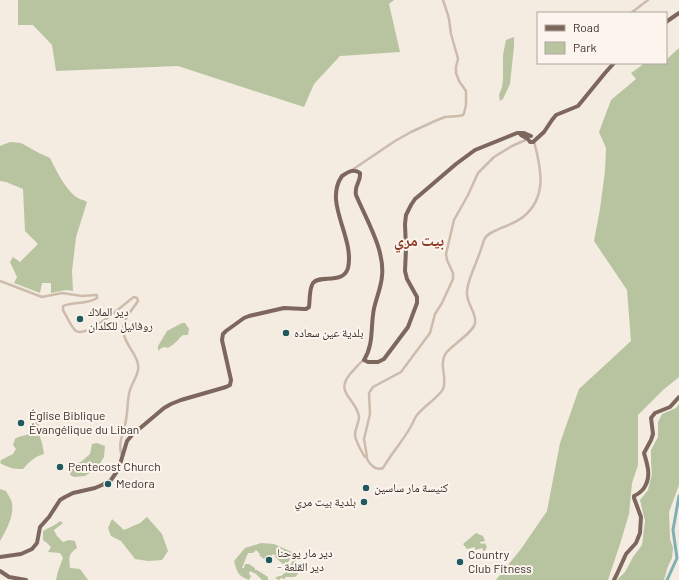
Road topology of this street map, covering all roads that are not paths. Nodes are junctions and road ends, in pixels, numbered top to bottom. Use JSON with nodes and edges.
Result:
{"nodes":[{"id":1,"x":443,"y":0,"type":"edge"},
{"id":2,"x":648,"y":0,"type":"edge"},
{"id":3,"x":632,"y":12,"type":"edge"},
{"id":4,"x":679,"y":13,"type":"edge"},
{"id":5,"x":667,"y":21,"type":"edge"},
{"id":6,"x":613,"y":64,"type":"edge"},
{"id":7,"x":531,"y":140,"type":"junction"},
{"id":8,"x":352,"y":170,"type":"junction"},
{"id":9,"x":0,"y":282,"type":"edge"},
{"id":10,"x":365,"y":359,"type":"junction"},
{"id":11,"x":679,"y":397,"type":"edge"},
{"id":12,"x":122,"y":457,"type":"junction"},
{"id":13,"x":366,"y":458,"type":"junction"},
{"id":14,"x":0,"y":557,"type":"edge"},
{"id":15,"x":0,"y":571,"type":"edge"},
{"id":16,"x":26,"y":580,"type":"edge"},
{"id":17,"x":614,"y":580,"type":"edge"}],
"edges":[{"from":1,"to":8,"type":"street"},
{"from":2,"to":3,"type":"street"},
{"from":4,"to":5,"type":"main road"},
{"from":6,"to":7,"type":"main road"},
{"from":7,"to":10,"type":"main road"},
{"from":7,"to":13,"type":"street"},
{"from":7,"to":13,"type":"street"},
{"from":8,"to":10,"type":"main road"},
{"from":8,"to":12,"type":"main road"},
{"from":9,"to":12,"type":"street"},
{"from":10,"to":13,"type":"street"},
{"from":11,"to":17,"type":"main road"},
{"from":12,"to":14,"type":"main road"},
{"from":15,"to":16,"type":"main road"}]}
